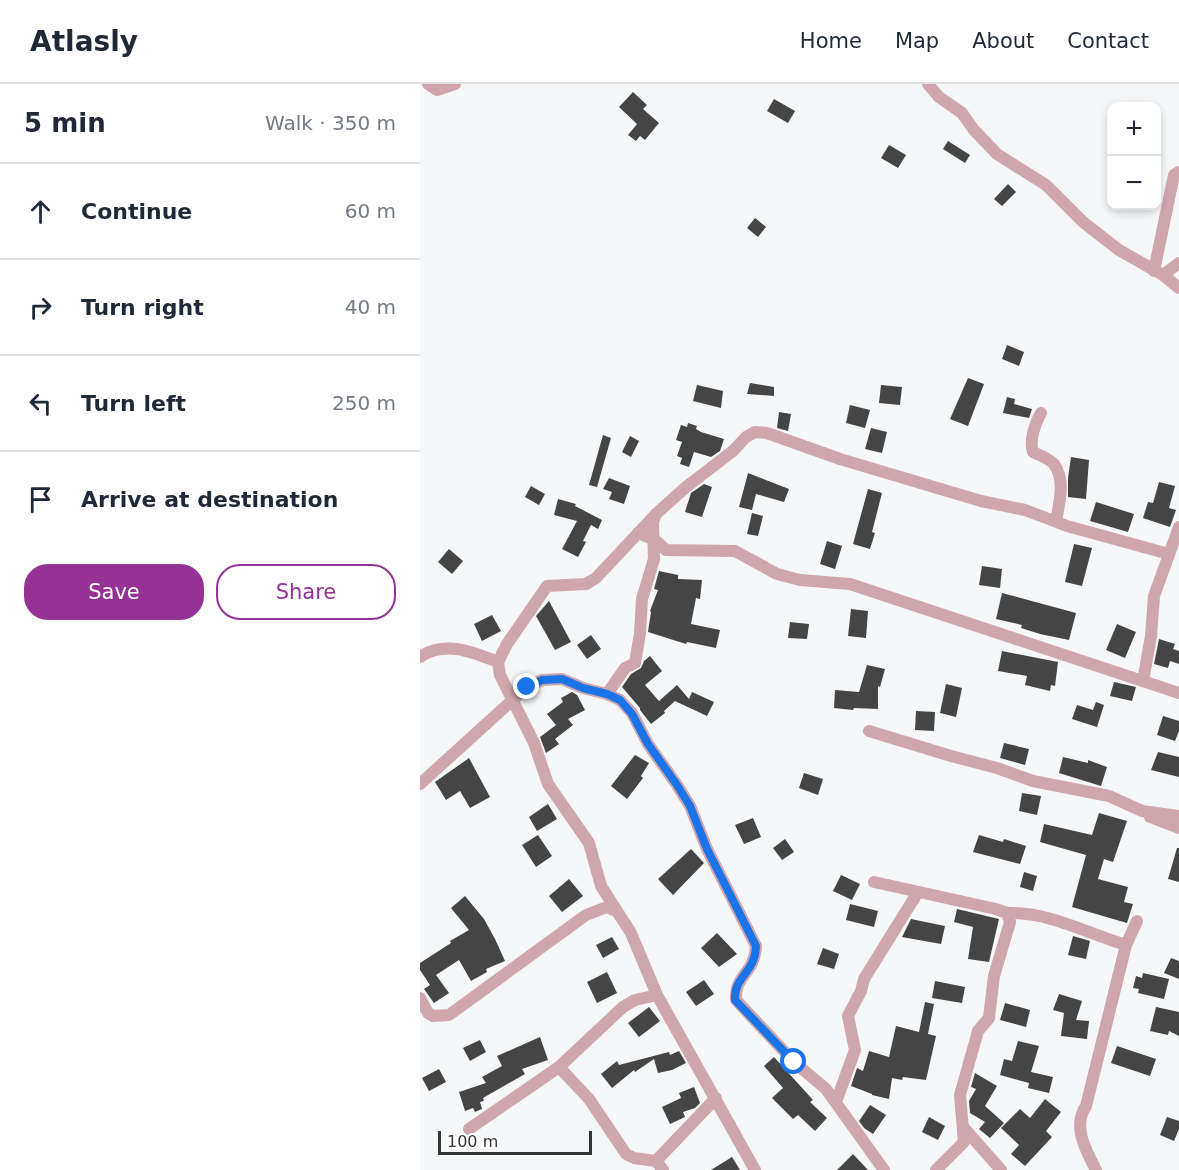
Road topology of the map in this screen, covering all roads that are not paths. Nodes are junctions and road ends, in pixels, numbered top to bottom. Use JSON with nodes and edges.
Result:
{"nodes":[{"id":1,"x":428,"y":84,"type":"edge"},
{"id":2,"x":455,"y":84,"type":"edge"},
{"id":3,"x":928,"y":84,"type":"edge"},
{"id":4,"x":1179,"y":172,"type":"edge"},
{"id":5,"x":1179,"y":263,"type":"edge"},
{"id":6,"x":1158,"y":273,"type":"junction"},
{"id":7,"x":1179,"y":288,"type":"edge"},
{"id":8,"x":1041,"y":413,"type":"dead end"},
{"id":9,"x":656,"y":514,"type":"junction"},
{"id":10,"x":1056,"y":521,"type":"junction"},
{"id":11,"x":1179,"y":527,"type":"edge"},
{"id":12,"x":638,"y":532,"type":"junction"},
{"id":13,"x":655,"y":540,"type":"junction"},
{"id":14,"x":1169,"y":554,"type":"junction"},
{"id":15,"x":420,"y":657,"type":"edge"},
{"id":16,"x":498,"y":662,"type":"junction"},
{"id":17,"x":1143,"y":681,"type":"junction"},
{"id":18,"x":1179,"y":693,"type":"edge"},
{"id":19,"x":607,"y":694,"type":"junction"},
{"id":20,"x":511,"y":701,"type":"junction"},
{"id":21,"x":870,"y":732,"type":"dead end"},
{"id":22,"x":420,"y":784,"type":"edge"},
{"id":23,"x":1109,"y":796,"type":"junction"},
{"id":24,"x":1179,"y":816,"type":"edge"},
{"id":25,"x":1179,"y":828,"type":"edge"},
{"id":26,"x":874,"y":882,"type":"dead end"},
{"id":27,"x":918,"y":892,"type":"junction"},
{"id":28,"x":616,"y":910,"type":"junction"},
{"id":29,"x":1007,"y":914,"type":"junction"},
{"id":30,"x":1137,"y":921,"type":"dead end"},
{"id":31,"x":1125,"y":945,"type":"junction"},
{"id":32,"x":657,"y":995,"type":"junction"},
{"id":33,"x":420,"y":998,"type":"edge"},
{"id":34,"x":559,"y":1067,"type":"junction"},
{"id":35,"x":716,"y":1098,"type":"junction"},
{"id":36,"x":836,"y":1102,"type":"junction"},
{"id":37,"x":963,"y":1127,"type":"junction"},
{"id":38,"x":469,"y":1129,"type":"dead end"},
{"id":39,"x":659,"y":1166,"type":"edge"},
{"id":40,"x":755,"y":1170,"type":"edge"},
{"id":41,"x":884,"y":1170,"type":"edge"},
{"id":42,"x":936,"y":1170,"type":"edge"},
{"id":43,"x":1001,"y":1170,"type":"edge"},
{"id":44,"x":1096,"y":1170,"type":"edge"}],
"edges":[{"from":1,"to":2,"type":"street"},
{"from":3,"to":6,"type":"street"},
{"from":4,"to":6,"type":"street"},
{"from":5,"to":6,"type":"street"},
{"from":6,"to":7,"type":"street"},
{"from":8,"to":10,"type":"street"},
{"from":9,"to":10,"type":"street"},
{"from":9,"to":12,"type":"street"},
{"from":9,"to":13,"type":"street"},
{"from":10,"to":14,"type":"street"},
{"from":11,"to":14,"type":"street"},
{"from":12,"to":13,"type":"street"},
{"from":12,"to":16,"type":"street"},
{"from":13,"to":17,"type":"street"},
{"from":13,"to":19,"type":"street"},
{"from":14,"to":17,"type":"street"},
{"from":15,"to":16,"type":"street"},
{"from":16,"to":20,"type":"street"},
{"from":17,"to":18,"type":"street"},
{"from":19,"to":20,"type":"street"},
{"from":19,"to":36,"type":"street"},
{"from":20,"to":22,"type":"street"},
{"from":20,"to":28,"type":"street"},
{"from":21,"to":23,"type":"street"},
{"from":23,"to":24,"type":"street"},
{"from":23,"to":25,"type":"street"},
{"from":26,"to":27,"type":"street"},
{"from":27,"to":29,"type":"street"},
{"from":27,"to":36,"type":"street"},
{"from":28,"to":32,"type":"street"},
{"from":28,"to":33,"type":"street"},
{"from":29,"to":31,"type":"street"},
{"from":29,"to":37,"type":"street"},
{"from":30,"to":31,"type":"street"},
{"from":31,"to":44,"type":"street"},
{"from":32,"to":34,"type":"street"},
{"from":32,"to":35,"type":"street"},
{"from":34,"to":38,"type":"street"},
{"from":34,"to":39,"type":"street"},
{"from":35,"to":39,"type":"street"},
{"from":35,"to":40,"type":"street"},
{"from":36,"to":41,"type":"street"},
{"from":37,"to":42,"type":"street"},
{"from":37,"to":43,"type":"street"}]}
